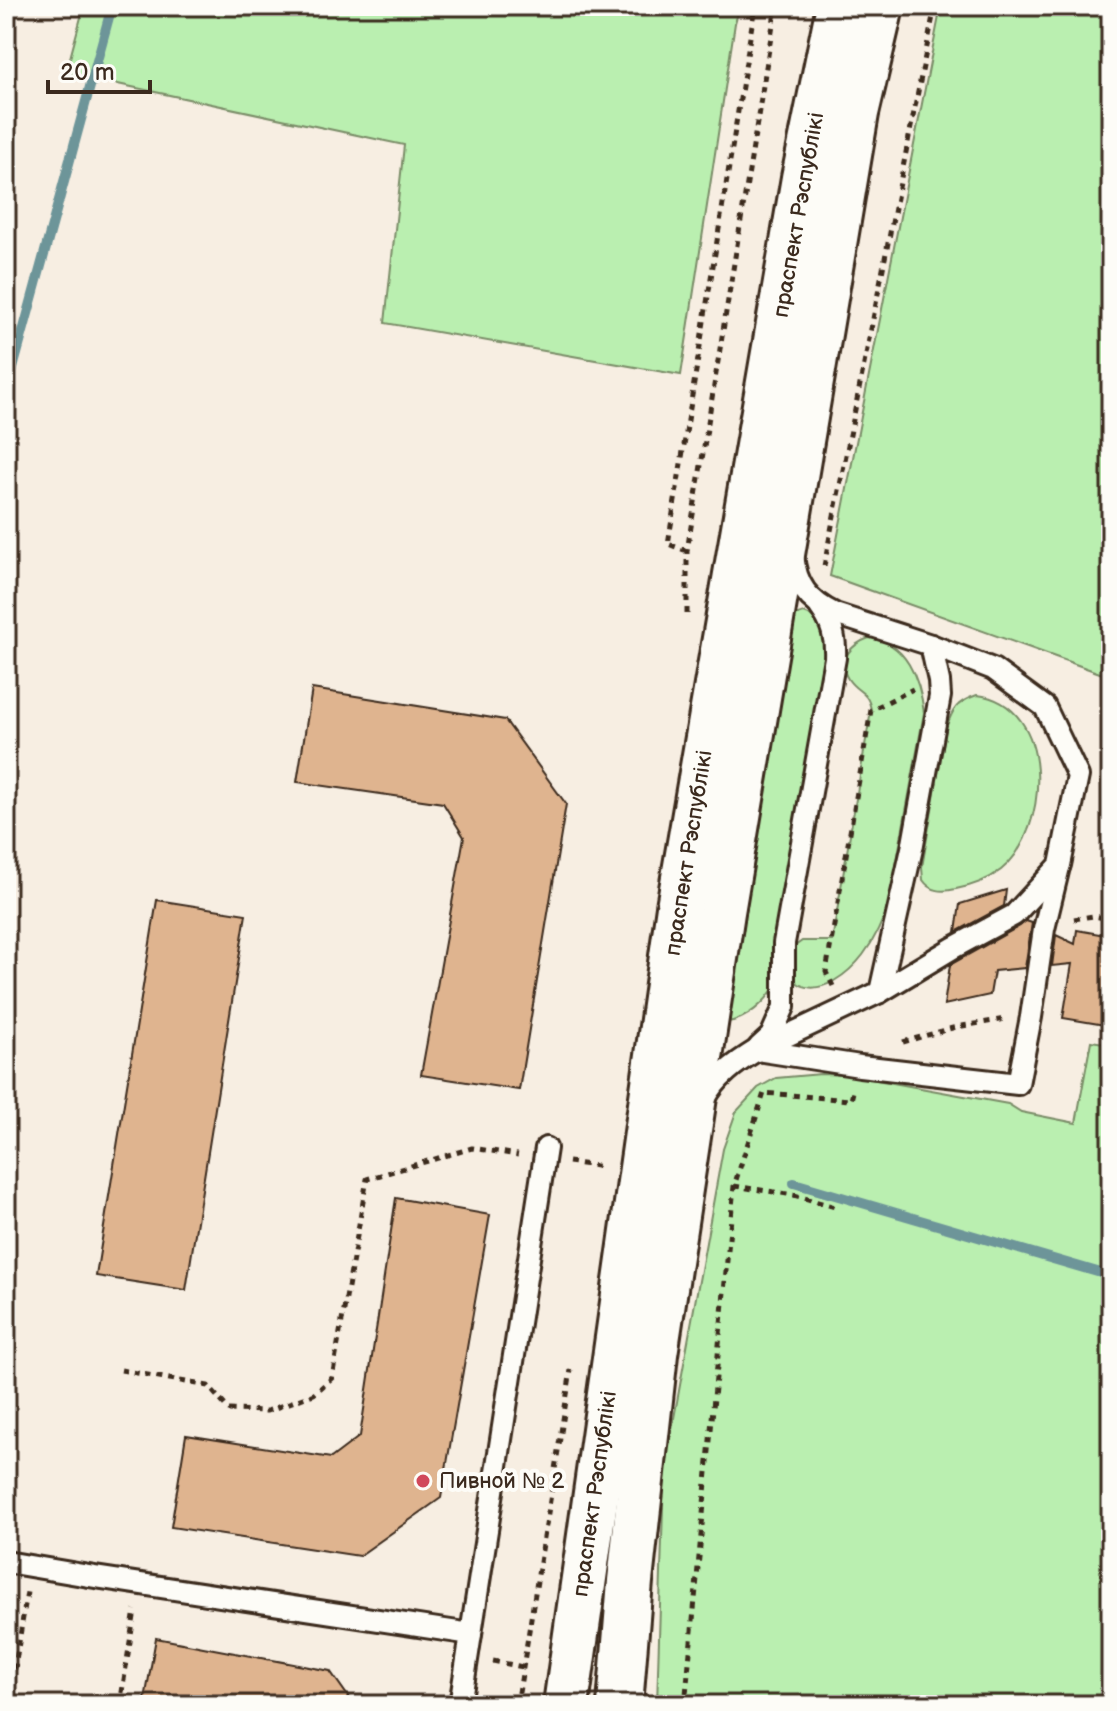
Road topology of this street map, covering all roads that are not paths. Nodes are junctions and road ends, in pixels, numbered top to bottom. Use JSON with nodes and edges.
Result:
{"nodes":[{"id":1,"x":839,"y":6,"type":"edge"},
{"id":2,"x":881,"y":6,"type":"edge"},
{"id":3,"x":791,"y":501,"type":"junction"},
{"id":4,"x":820,"y":607,"type":"junction"},
{"id":5,"x":931,"y":645,"type":"junction"},
{"id":6,"x":1060,"y":865,"type":"junction"},
{"id":7,"x":880,"y":992,"type":"junction"},
{"id":8,"x":757,"y":1050,"type":"junction"},
{"id":9,"x":691,"y":1124,"type":"junction"},
{"id":10,"x":545,"y":1154,"type":"road end"},
{"id":11,"x":6,"y":1562,"type":"edge"},
{"id":12,"x":471,"y":1634,"type":"junction"},
{"id":13,"x":460,"y":1705,"type":"edge"},
{"id":14,"x":566,"y":1705,"type":"edge"},
{"id":15,"x":620,"y":1705,"type":"edge"}],
"edges":[{"from":1,"to":14,"type":"main road","name":"праспект Рэспублікі"},
{"from":2,"to":3,"type":"main road","name":"праспект Рэспублікі"},
{"from":3,"to":4,"type":"lane"},
{"from":3,"to":9,"type":"main road","name":"праспект Рэспублікі"},
{"from":4,"to":5,"type":"lane"},
{"from":4,"to":8,"type":"lane"},
{"from":5,"to":6,"type":"lane"},
{"from":5,"to":7,"type":"lane"},
{"from":6,"to":7,"type":"lane"},
{"from":6,"to":8,"type":"lane"},
{"from":7,"to":8,"type":"lane"},
{"from":8,"to":9,"type":"lane"},
{"from":9,"to":15,"type":"main road","name":"праспект Рэспублікі"},
{"from":10,"to":12,"type":"lane"},
{"from":11,"to":12,"type":"lane"},
{"from":12,"to":13,"type":"lane"}]}
